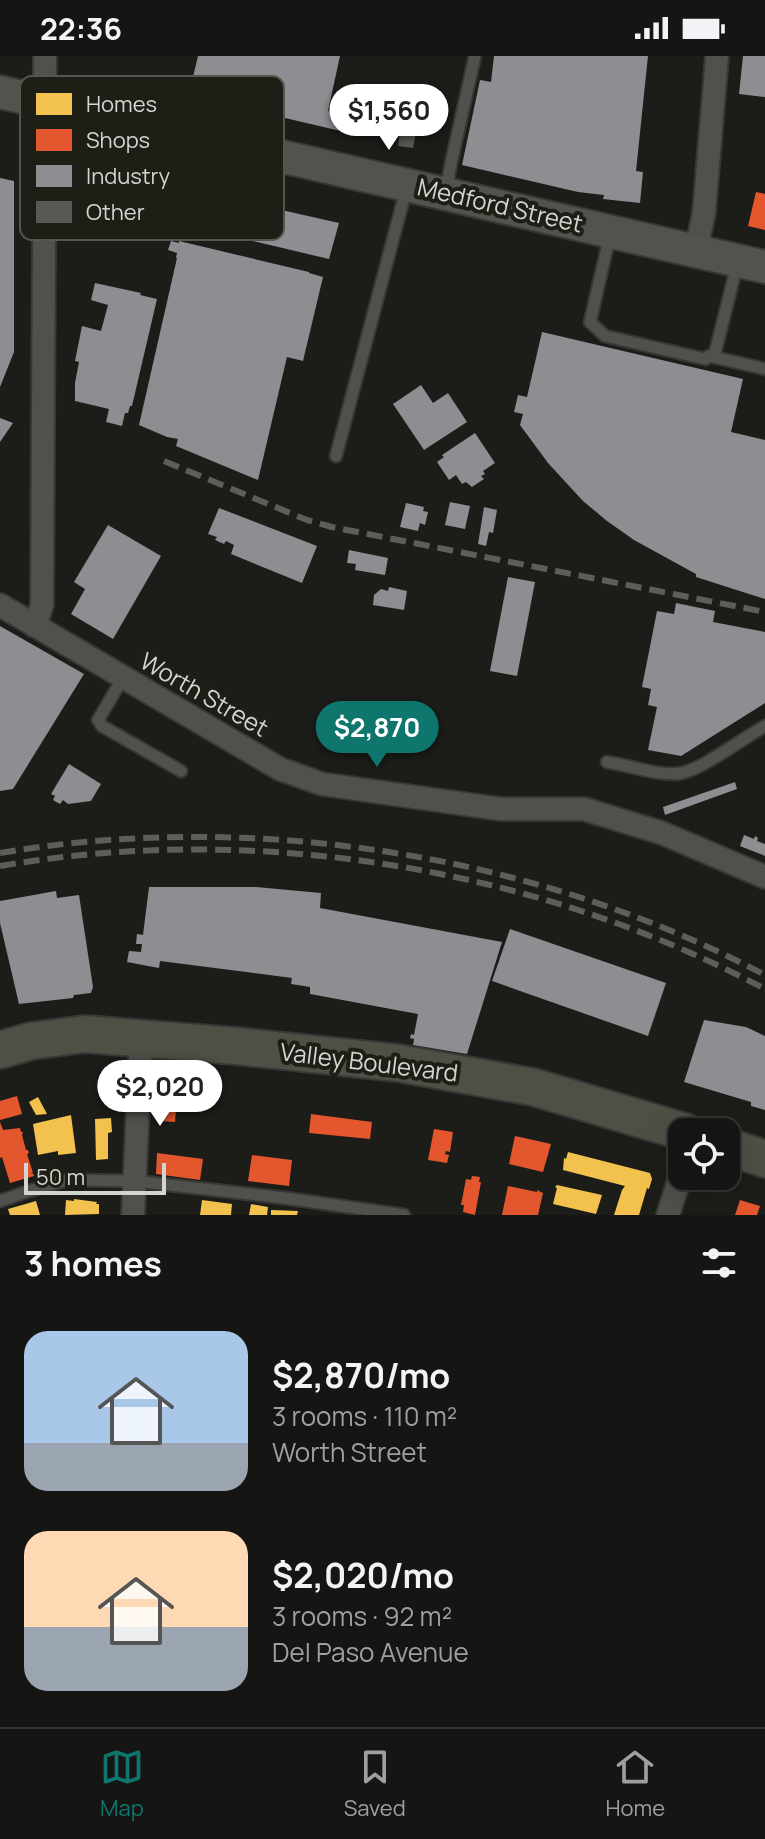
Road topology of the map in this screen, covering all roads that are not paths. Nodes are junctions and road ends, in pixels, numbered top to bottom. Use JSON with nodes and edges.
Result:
{"nodes":[{"id":1,"x":475,"y":56,"type":"edge"},
{"id":2,"x":717,"y":56,"type":"edge"},
{"id":3,"x":0,"y":92,"type":"edge"},
{"id":4,"x":20,"y":96,"type":"edge"},
{"id":5,"x":284,"y":157,"type":"edge"},
{"id":6,"x":407,"y":185,"type":"junction"},
{"id":7,"x":446,"y":194,"type":"junction"},
{"id":8,"x":611,"y":231,"type":"junction"},
{"id":9,"x":44,"y":240,"type":"edge"},
{"id":10,"x":696,"y":250,"type":"junction"},
{"id":11,"x":752,"y":264,"type":"edge"},
{"id":12,"x":709,"y":356,"type":"junction"},
{"id":13,"x":765,"y":369,"type":"edge"},
{"id":14,"x":336,"y":456,"type":"dead end"},
{"id":15,"x":0,"y":605,"type":"edge"},
{"id":16,"x":35,"y":626,"type":"junction"},
{"id":17,"x":123,"y":678,"type":"junction"},
{"id":18,"x":765,"y":726,"type":"edge"},
{"id":19,"x":607,"y":762,"type":"dead end"},
{"id":20,"x":181,"y":771,"type":"dead end"},
{"id":21,"x":765,"y":877,"type":"edge"},
{"id":22,"x":141,"y":1039,"type":"junction"},
{"id":23,"x":1,"y":1048,"type":"edge"},
{"id":24,"x":668,"y":1127,"type":"edge"},
{"id":25,"x":740,"y":1151,"type":"edge"},
{"id":26,"x":765,"y":1159,"type":"edge"},
{"id":27,"x":134,"y":1181,"type":"junction"},
{"id":28,"x":676,"y":1190,"type":"edge"},
{"id":29,"x":0,"y":1201,"type":"edge"},
{"id":30,"x":133,"y":1215,"type":"edge"},
{"id":31,"x":404,"y":1215,"type":"edge"},
{"id":32,"x":668,"y":1215,"type":"edge"}],
"edges":[{"from":1,"to":7,"type":"lane"},
{"from":2,"to":10,"type":"street"},
{"from":3,"to":4,"type":"main road","name":"Medford Street"},
{"from":5,"to":6,"type":"main road","name":"Medford Street"},
{"from":6,"to":7,"type":"main road","name":"Medford Street"},
{"from":6,"to":14,"type":"lane"},
{"from":7,"to":8,"type":"main road","name":"Medford Street"},
{"from":8,"to":10,"type":"main road","name":"Medford Street"},
{"from":8,"to":12,"type":"lane"},
{"from":9,"to":16,"type":"street"},
{"from":10,"to":11,"type":"main road","name":"Medford Street"},
{"from":11,"to":12,"type":"lane"},
{"from":12,"to":13,"type":"lane"},
{"from":15,"to":16,"type":"street","name":"Worth Street"},
{"from":16,"to":17,"type":"street","name":"Worth Street"},
{"from":17,"to":20,"type":"lane"},
{"from":17,"to":21,"type":"street","name":"Worth Street"},
{"from":18,"to":19,"type":"lane"},
{"from":22,"to":23,"type":"main road","name":"Valley Boulevard"},
{"from":22,"to":24,"type":"main road","name":"Valley Boulevard"},
{"from":22,"to":27,"type":"street"},
{"from":25,"to":26,"type":"main road"},
{"from":27,"to":29,"type":"lane"},
{"from":27,"to":30,"type":"street"},
{"from":27,"to":31,"type":"lane"},
{"from":28,"to":32,"type":"street"}]}
